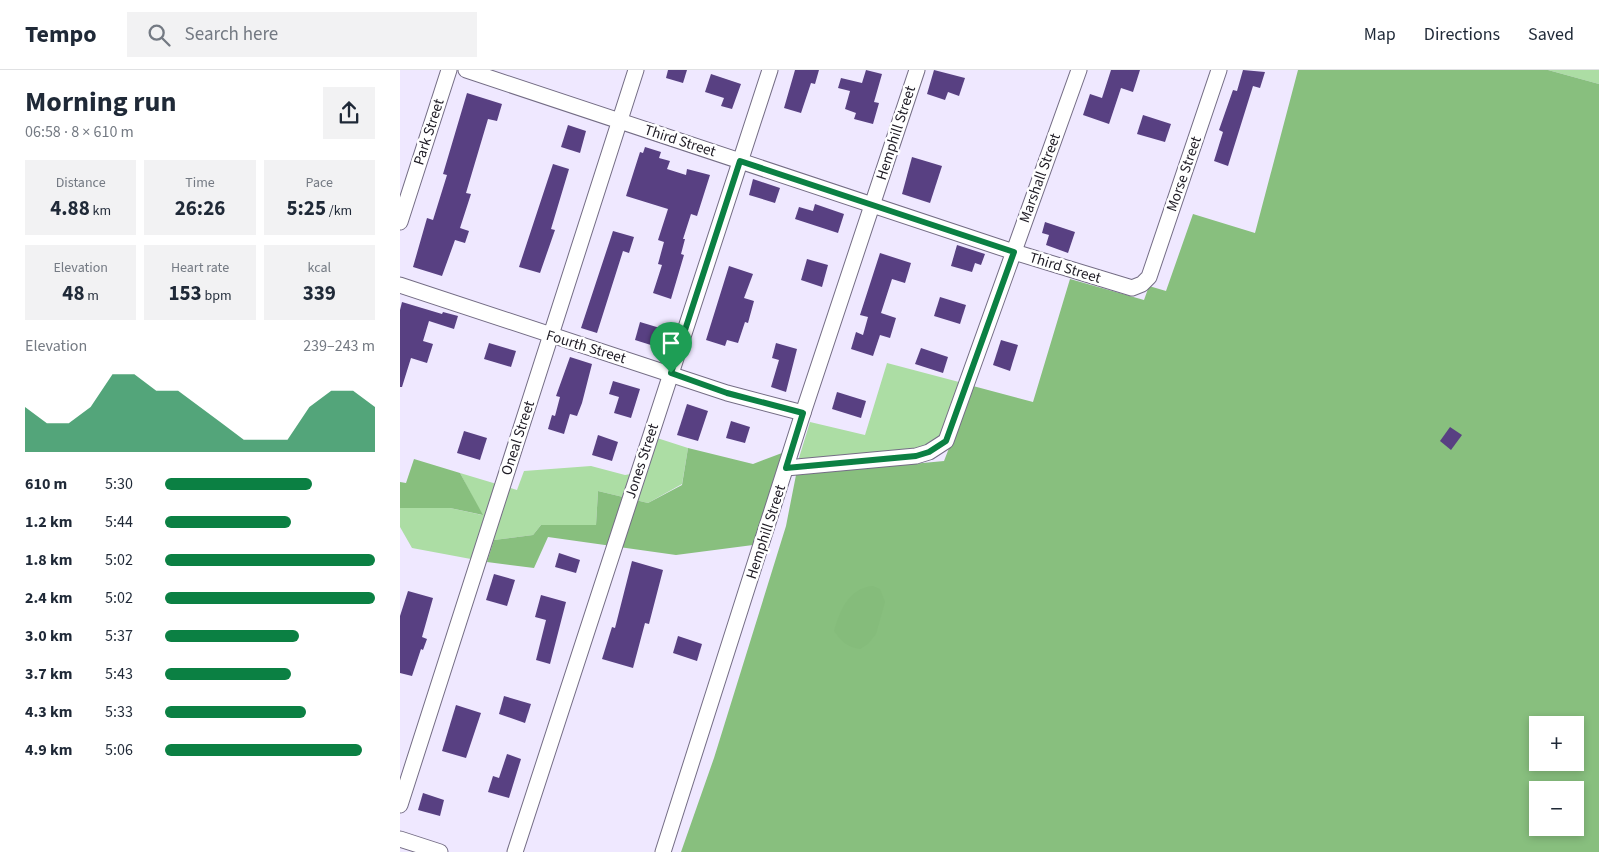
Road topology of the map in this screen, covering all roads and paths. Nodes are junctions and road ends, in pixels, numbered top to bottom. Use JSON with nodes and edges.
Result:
{"nodes":[{"id":1,"x":449,"y":70,"type":"edge"},
{"id":2,"x":466,"y":70,"type":"edge"},
{"id":3,"x":636,"y":70,"type":"edge"},
{"id":4,"x":770,"y":70,"type":"edge"},
{"id":5,"x":916,"y":70,"type":"edge"},
{"id":6,"x":1079,"y":70,"type":"edge"},
{"id":7,"x":1219,"y":70,"type":"edge"},
{"id":8,"x":619,"y":121,"type":"junction"},
{"id":9,"x":740,"y":161,"type":"junction"},
{"id":10,"x":872,"y":204,"type":"junction"},
{"id":11,"x":400,"y":222,"type":"edge"},
{"id":12,"x":1014,"y":252,"type":"junction"},
{"id":13,"x":1149,"y":277,"type":"joint"},
{"id":14,"x":400,"y":286,"type":"edge"},
{"id":15,"x":551,"y":336,"type":"junction"},
{"id":16,"x":671,"y":373,"type":"junction"},
{"id":17,"x":803,"y":413,"type":"junction"},
{"id":18,"x":786,"y":468,"type":"junction"},
{"id":19,"x":400,"y":805,"type":"edge"},
{"id":20,"x":400,"y":840,"type":"edge"},
{"id":21,"x":440,"y":852,"type":"edge"},
{"id":22,"x":515,"y":852,"type":"edge"},
{"id":23,"x":663,"y":852,"type":"edge"}],
"edges":[{"from":1,"to":11,"type":"street","name":"Park Street"},
{"from":2,"to":8,"type":"street","name":"Third Street"},
{"from":3,"to":8,"type":"street","name":"Oneal Street"},
{"from":4,"to":9,"type":"street","name":"Jones Street"},
{"from":5,"to":10,"type":"street","name":"Hemphill Street"},
{"from":6,"to":12,"type":"street","name":"Marshall Street"},
{"from":7,"to":13,"type":"street","name":"Morse Street"},
{"from":8,"to":9,"type":"street","name":"Third Street"},
{"from":8,"to":15,"type":"street","name":"Oneal Street"},
{"from":9,"to":10,"type":"street","name":"Third Street"},
{"from":9,"to":16,"type":"street","name":"Jones Street"},
{"from":10,"to":12,"type":"street","name":"Third Street"},
{"from":10,"to":17,"type":"street","name":"Hemphill Street"},
{"from":12,"to":13,"type":"street","name":"Third Street"},
{"from":12,"to":18,"type":"street","name":"Marshall Street"},
{"from":14,"to":15,"type":"street","name":"Fourth Street"},
{"from":15,"to":16,"type":"street","name":"Fourth Street"},
{"from":15,"to":19,"type":"street","name":"Oneal Street"},
{"from":16,"to":17,"type":"street","name":"Fourth Street"},
{"from":16,"to":22,"type":"street","name":"Jones Street"},
{"from":17,"to":18,"type":"street","name":"Hemphill Street"},
{"from":18,"to":23,"type":"street","name":"Hemphill Street"},
{"from":20,"to":21,"type":"street"}]}
